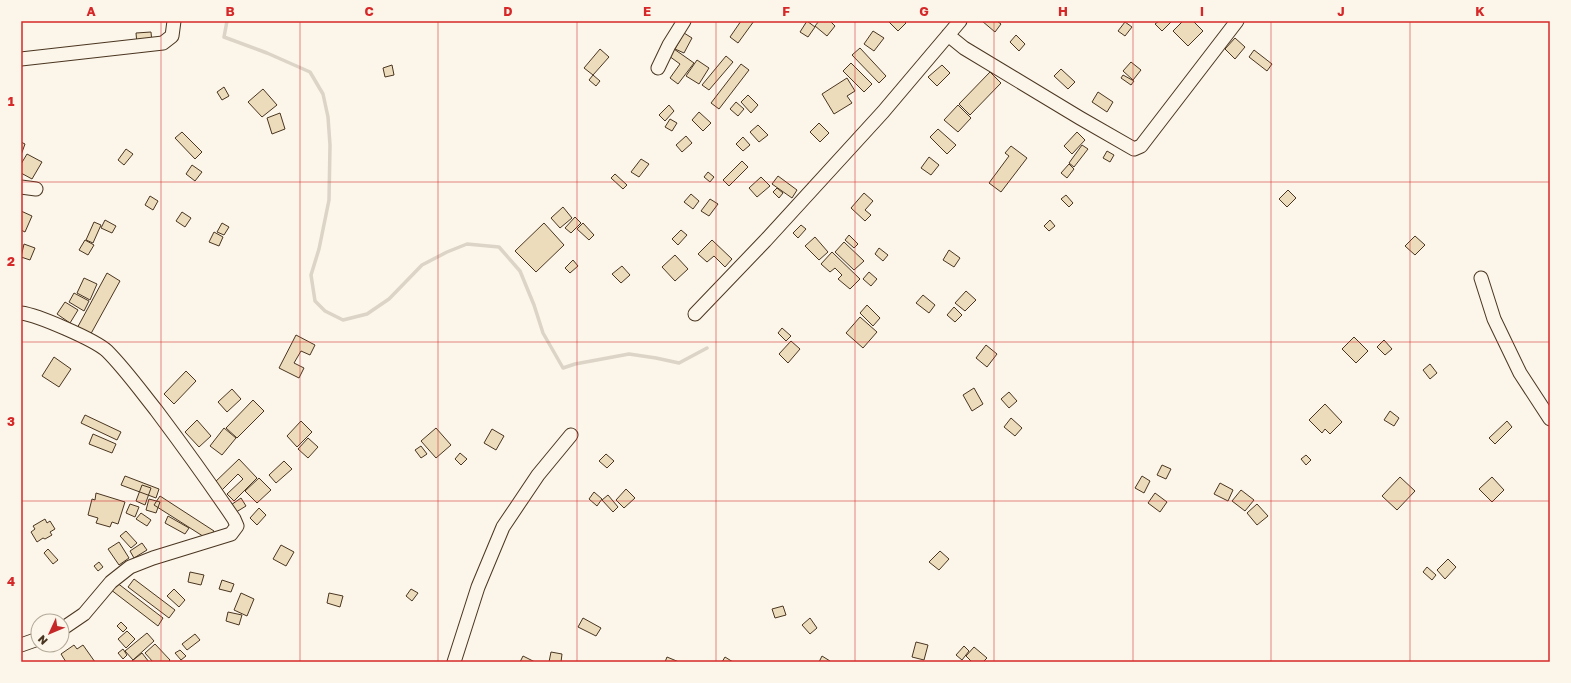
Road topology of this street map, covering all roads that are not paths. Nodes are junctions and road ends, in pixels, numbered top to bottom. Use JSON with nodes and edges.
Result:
{"nodes":[{"id":1,"x":174,"y":21,"type":"edge"},
{"id":2,"x":684,"y":21,"type":"edge"},
{"id":3,"x":960,"y":21,"type":"edge"},
{"id":4,"x":1237,"y":21,"type":"edge"},
{"id":5,"x":948,"y":35,"type":"junction"},
{"id":6,"x":21,"y":59,"type":"edge"},
{"id":7,"x":658,"y":68,"type":"dead end"},
{"id":8,"x":21,"y":187,"type":"edge"},
{"id":9,"x":36,"y":189,"type":"dead end"},
{"id":10,"x":1481,"y":278,"type":"dead end"},
{"id":11,"x":21,"y":313,"type":"edge"},
{"id":12,"x":695,"y":314,"type":"dead end"},
{"id":13,"x":1550,"y":419,"type":"edge"},
{"id":14,"x":571,"y":435,"type":"dead end"},
{"id":15,"x":70,"y":624,"type":"edge"},
{"id":16,"x":454,"y":662,"type":"edge"}],
"edges":[{"from":1,"to":6,"type":"street"},
{"from":2,"to":7,"type":"street"},
{"from":3,"to":5,"type":"street"},
{"from":4,"to":5,"type":"street"},
{"from":5,"to":12,"type":"street"},
{"from":8,"to":9,"type":"street"},
{"from":10,"to":13,"type":"street"},
{"from":11,"to":15,"type":"street"},
{"from":14,"to":16,"type":"street"}]}
